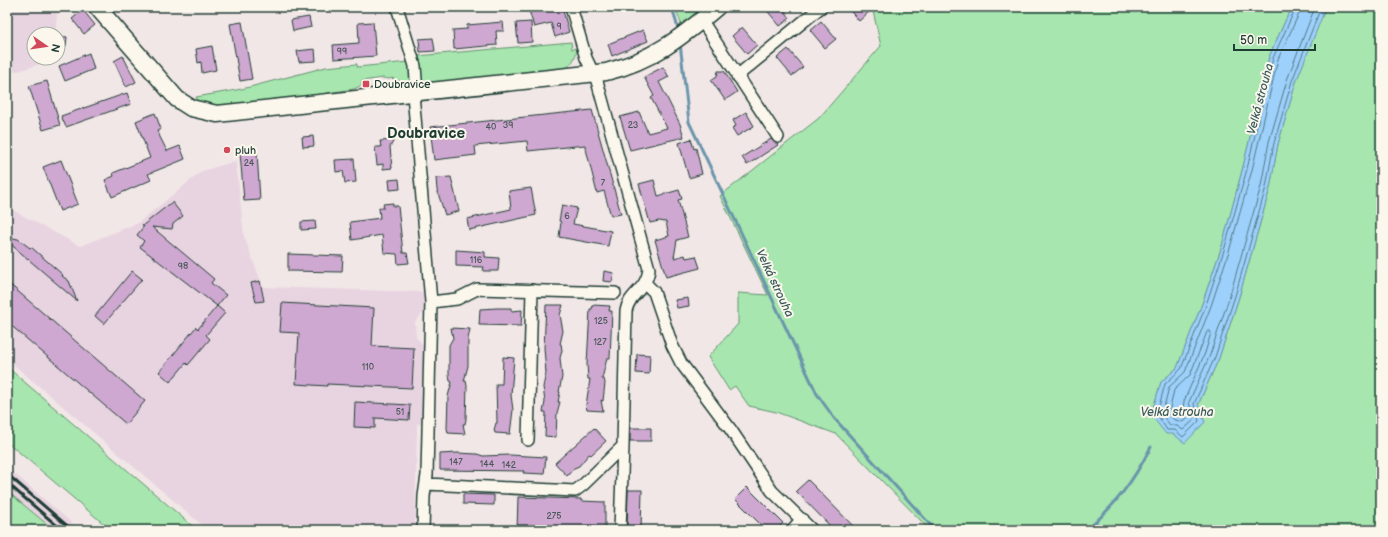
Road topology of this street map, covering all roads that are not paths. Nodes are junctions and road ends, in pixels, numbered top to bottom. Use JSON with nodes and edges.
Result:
{"nodes":[{"id":1,"x":97,"y":7,"type":"edge"},
{"id":2,"x":397,"y":7,"type":"edge"},
{"id":3,"x":572,"y":7,"type":"edge"},
{"id":4,"x":717,"y":7,"type":"edge"},
{"id":5,"x":821,"y":7,"type":"edge"},
{"id":6,"x":702,"y":20,"type":"junction"},
{"id":7,"x":594,"y":74,"type":"junction"},
{"id":8,"x":737,"y":76,"type":"junction"},
{"id":9,"x":415,"y":93,"type":"junction"},
{"id":10,"x":778,"y":137,"type":"dead end"},
{"id":11,"x":645,"y":283,"type":"junction"},
{"id":12,"x":532,"y":290,"type":"junction"},
{"id":13,"x":615,"y":293,"type":"dead end"},
{"id":14,"x":432,"y":302,"type":"junction"},
{"id":15,"x":528,"y":440,"type":"dead end"},
{"id":16,"x":623,"y":446,"type":"junction"},
{"id":17,"x":426,"y":484,"type":"junction"},
{"id":18,"x":802,"y":519,"type":"junction"},
{"id":19,"x":423,"y":530,"type":"edge"},
{"id":20,"x":620,"y":530,"type":"edge"},
{"id":21,"x":792,"y":530,"type":"edge"},
{"id":22,"x":812,"y":530,"type":"edge"}],
"edges":[{"from":1,"to":9,"type":"street"},
{"from":2,"to":9,"type":"street"},
{"from":3,"to":7,"type":"street"},
{"from":4,"to":6,"type":"street"},
{"from":5,"to":8,"type":"street"},
{"from":6,"to":7,"type":"street"},
{"from":6,"to":8,"type":"street"},
{"from":7,"to":9,"type":"street"},
{"from":7,"to":11,"type":"street"},
{"from":8,"to":10,"type":"street"},
{"from":9,"to":14,"type":"street"},
{"from":11,"to":16,"type":"street"},
{"from":11,"to":18,"type":"street"},
{"from":12,"to":13,"type":"street"},
{"from":12,"to":14,"type":"street"},
{"from":12,"to":15,"type":"street"},
{"from":14,"to":17,"type":"street"},
{"from":16,"to":17,"type":"street"},
{"from":16,"to":20,"type":"street"},
{"from":17,"to":19,"type":"street"},
{"from":18,"to":21,"type":"street"},
{"from":18,"to":22,"type":"street"}]}
